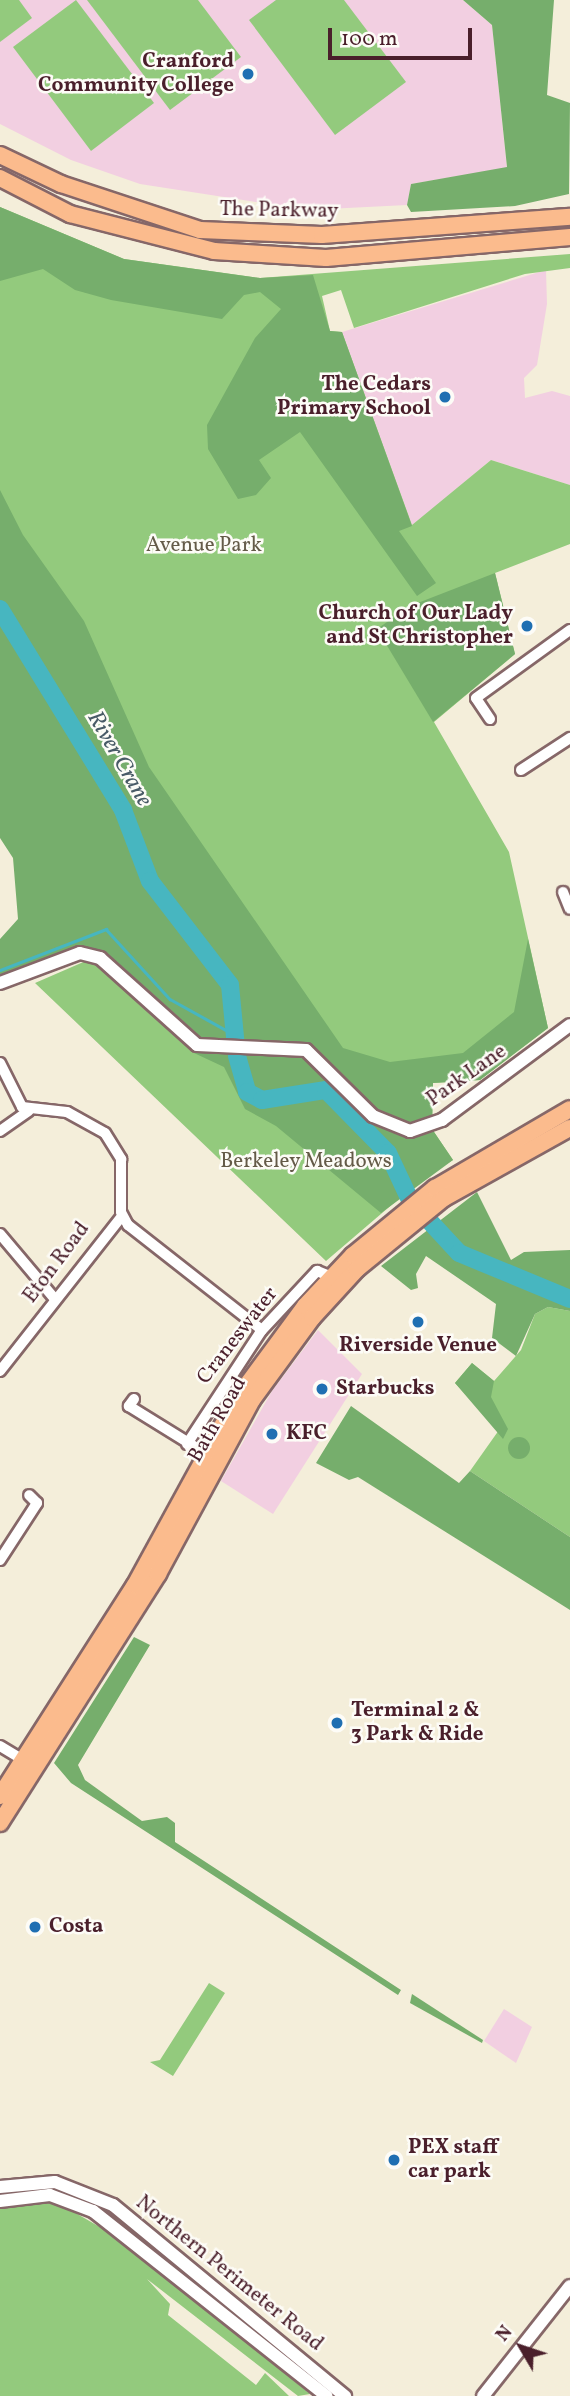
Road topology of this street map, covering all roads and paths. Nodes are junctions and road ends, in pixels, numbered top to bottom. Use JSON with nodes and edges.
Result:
{"nodes":[{"id":1,"x":0,"y":155,"type":"edge"},
{"id":2,"x":0,"y":178,"type":"edge"},
{"id":3,"x":570,"y":217,"type":"edge"},
{"id":4,"x":570,"y":237,"type":"edge"},
{"id":5,"x":570,"y":631,"type":"edge"},
{"id":6,"x":490,"y":719,"type":"dead end"},
{"id":7,"x":570,"y":738,"type":"edge"},
{"id":8,"x":521,"y":770,"type":"dead end"},
{"id":9,"x":563,"y":892,"type":"dead end"},
{"id":10,"x":570,"y":909,"type":"edge"},
{"id":11,"x":0,"y":983,"type":"edge"},
{"id":12,"x":570,"y":1025,"type":"edge"},
{"id":13,"x":0,"y":1063,"type":"edge"},
{"id":14,"x":570,"y":1109,"type":"edge"},
{"id":15,"x":29,"y":1111,"type":"junction"},
{"id":16,"x":570,"y":1128,"type":"edge"},
{"id":17,"x":0,"y":1131,"type":"edge"},
{"id":18,"x":440,"y":1193,"type":"junction"},
{"id":19,"x":411,"y":1214,"type":"junction"},
{"id":20,"x":121,"y":1217,"type":"junction"},
{"id":21,"x":0,"y":1234,"type":"edge"},
{"id":22,"x":332,"y":1277,"type":"junction"},
{"id":23,"x":54,"y":1298,"type":"junction"},
{"id":24,"x":262,"y":1330,"type":"junction"},
{"id":25,"x":0,"y":1370,"type":"edge"},
{"id":26,"x":129,"y":1406,"type":"dead end"},
{"id":27,"x":187,"y":1444,"type":"junction"},
{"id":28,"x":212,"y":1458,"type":"junction"},
{"id":29,"x":29,"y":1495,"type":"dead end"},
{"id":30,"x":0,"y":1560,"type":"edge"},
{"id":31,"x":0,"y":1746,"type":"edge"},
{"id":32,"x":30,"y":1764,"type":"junction"},
{"id":33,"x":0,"y":1796,"type":"edge"},
{"id":34,"x":0,"y":1823,"type":"edge"},
{"id":35,"x":0,"y":2187,"type":"edge"},
{"id":36,"x":0,"y":2201,"type":"edge"},
{"id":37,"x":570,"y":2286,"type":"edge"},
{"id":38,"x":326,"y":2396,"type":"edge"},
{"id":39,"x":345,"y":2396,"type":"edge"},
{"id":40,"x":483,"y":2396,"type":"edge"}],
"edges":[{"from":1,"to":3,"type":"highway","name":"The Parkway"},
{"from":2,"to":4,"type":"highway","name":"The Parkway"},
{"from":5,"to":6,"type":"street"},
{"from":7,"to":8,"type":"street"},
{"from":9,"to":10,"type":"street"},
{"from":11,"to":12,"type":"street","name":"Park Lane"},
{"from":13,"to":15,"type":"street"},
{"from":14,"to":18,"type":"highway","name":"Bath Road"},
{"from":15,"to":17,"type":"street"},
{"from":15,"to":20,"type":"street"},
{"from":16,"to":18,"type":"highway","name":"Bath Road"},
{"from":18,"to":19,"type":"highway","name":"Bath Road"},
{"from":19,"to":22,"type":"highway","name":"Bath Road"},
{"from":19,"to":28,"type":"highway","name":"Bath Road"},
{"from":20,"to":23,"type":"street","name":"Eton Road"},
{"from":20,"to":24,"type":"street"},
{"from":21,"to":23,"type":"street"},
{"from":22,"to":24,"type":"street","name":"Craneswater"},
{"from":22,"to":28,"type":"highway","name":"Bath Road"},
{"from":23,"to":25,"type":"street","name":"Eton Road"},
{"from":24,"to":27,"type":"street","name":"Craneswater"},
{"from":26,"to":27,"type":"street"},
{"from":27,"to":28,"type":"street"},
{"from":28,"to":32,"type":"highway","name":"Bath Road"},
{"from":29,"to":30,"type":"street"},
{"from":31,"to":32,"type":"street"},
{"from":32,"to":33,"type":"highway","name":"Bath Road"},
{"from":32,"to":34,"type":"highway","name":"Bath Road"},
{"from":35,"to":39,"type":"street","name":"Northern Perimeter Road"},
{"from":36,"to":38,"type":"street","name":"Northern Perimeter Road"},
{"from":37,"to":40,"type":"street"}]}
